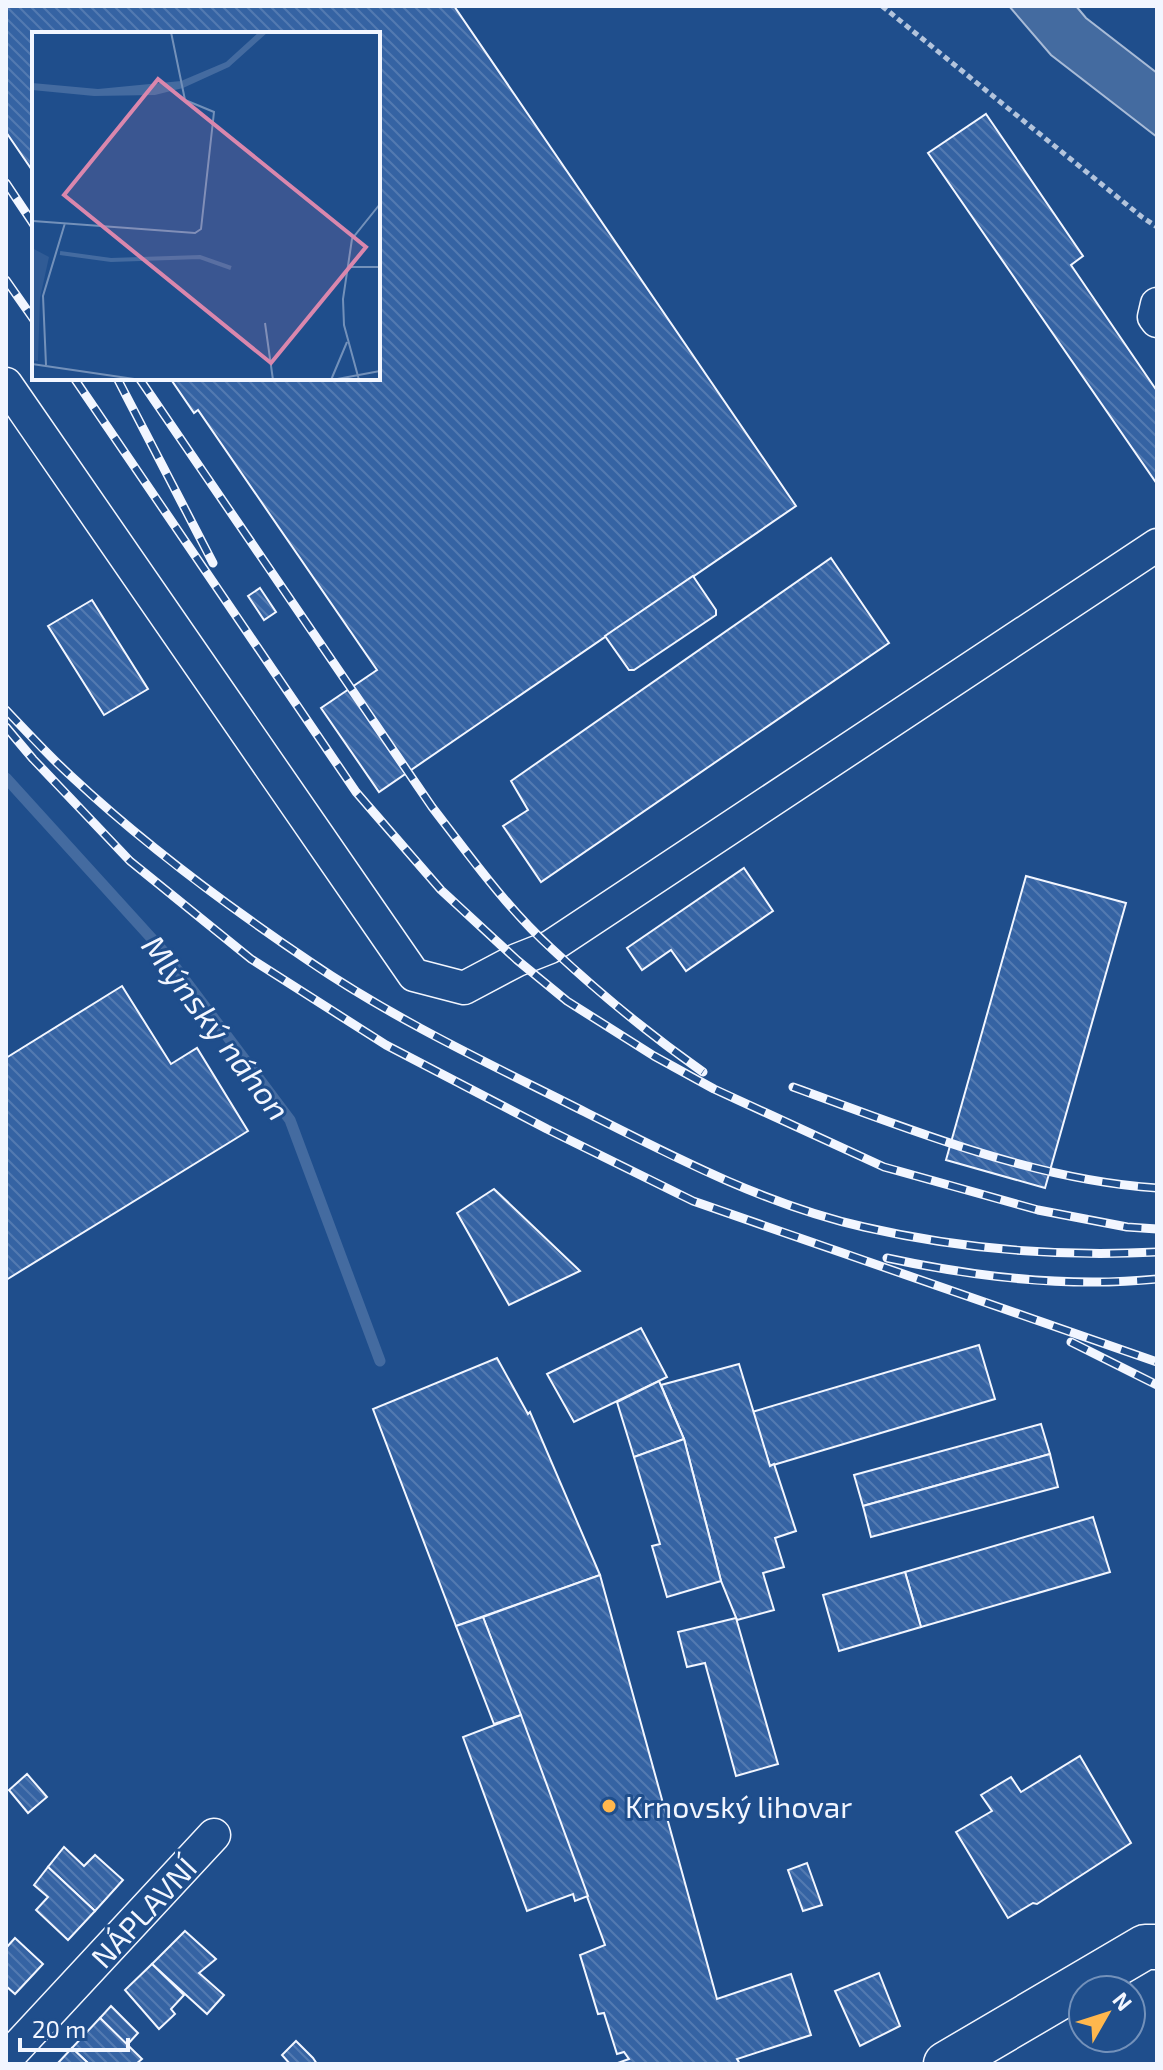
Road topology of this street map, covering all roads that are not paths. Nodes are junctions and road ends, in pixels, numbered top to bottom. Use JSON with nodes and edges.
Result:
{"nodes":[{"id":1,"x":1157,"y":304,"type":"edge"},
{"id":2,"x":1157,"y":321,"type":"edge"},
{"id":3,"x":6,"y":384,"type":"edge"},
{"id":4,"x":1157,"y":545,"type":"edge"},
{"id":5,"x":214,"y":1835,"type":"dead end"},
{"id":6,"x":1157,"y":1947,"type":"edge"},
{"id":7,"x":6,"y":2059,"type":"edge"},
{"id":8,"x":946,"y":2064,"type":"edge"}],
"edges":[{"from":1,"to":2,"type":"street"},
{"from":3,"to":4,"type":"street"},
{"from":5,"to":7,"type":"street","name":"NÁPLAVNÍ"},
{"from":6,"to":8,"type":"main road"}]}
